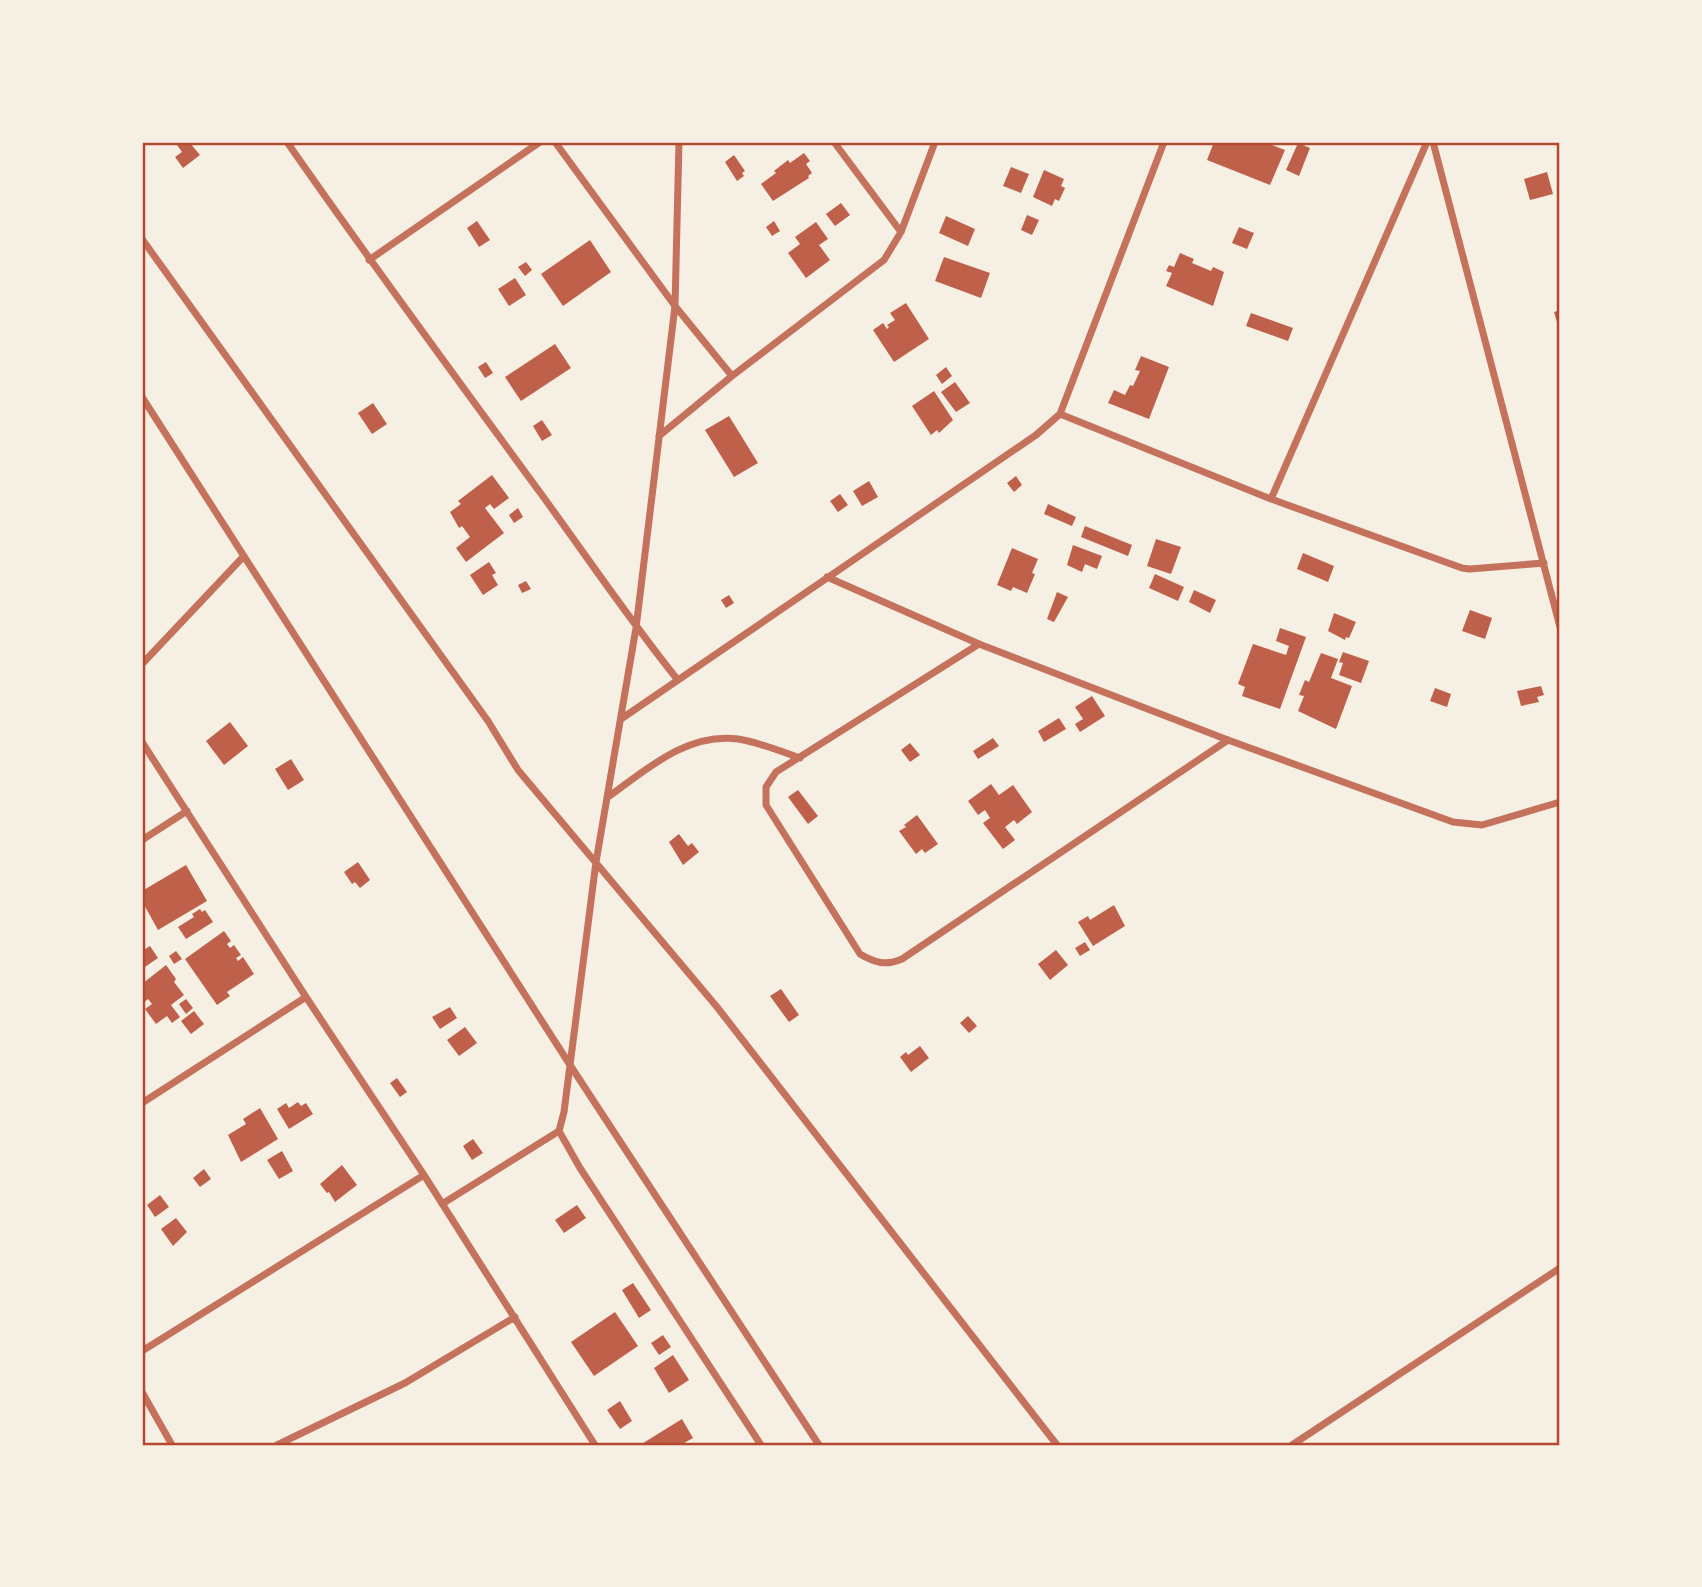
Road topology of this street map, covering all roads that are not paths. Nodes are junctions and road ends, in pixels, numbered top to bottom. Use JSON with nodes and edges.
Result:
{"nodes":[{"id":1,"x":288,"y":142,"type":"edge"},
{"id":2,"x":540,"y":142,"type":"edge"},
{"id":3,"x":555,"y":142,"type":"edge"},
{"id":4,"x":679,"y":142,"type":"edge"},
{"id":5,"x":834,"y":142,"type":"edge"},
{"id":6,"x":935,"y":142,"type":"edge"},
{"id":7,"x":1164,"y":142,"type":"edge"},
{"id":8,"x":1427,"y":142,"type":"edge"},
{"id":9,"x":1433,"y":142,"type":"edge"},
{"id":10,"x":901,"y":232,"type":"junction"},
{"id":11,"x":142,"y":239,"type":"edge"},
{"id":12,"x":369,"y":260,"type":"junction"},
{"id":13,"x":675,"y":306,"type":"junction"},
{"id":14,"x":732,"y":376,"type":"junction"},
{"id":15,"x":142,"y":397,"type":"edge"},
{"id":16,"x":1060,"y":414,"type":"junction"},
{"id":17,"x":659,"y":436,"type":"junction"},
{"id":18,"x":1271,"y":499,"type":"junction"},
{"id":19,"x":244,"y":556,"type":"junction"},
{"id":20,"x":1544,"y":563,"type":"junction"},
{"id":21,"x":827,"y":577,"type":"junction"},
{"id":22,"x":1560,"y":627,"type":"edge"},
{"id":23,"x":636,"y":628,"type":"junction"},
{"id":24,"x":979,"y":644,"type":"junction"},
{"id":25,"x":142,"y":664,"type":"edge"},
{"id":26,"x":677,"y":678,"type":"junction"},
{"id":27,"x":621,"y":719,"type":"junction"},
{"id":28,"x":1228,"y":740,"type":"junction"},
{"id":29,"x":142,"y":742,"type":"edge"},
{"id":30,"x":800,"y":758,"type":"junction"},
{"id":31,"x":608,"y":797,"type":"junction"},
{"id":32,"x":1560,"y":802,"type":"edge"},
{"id":33,"x":187,"y":811,"type":"junction"},
{"id":34,"x":142,"y":840,"type":"edge"},
{"id":35,"x":596,"y":862,"type":"junction"},
{"id":36,"x":306,"y":997,"type":"junction"},
{"id":37,"x":570,"y":1065,"type":"junction"},
{"id":38,"x":142,"y":1102,"type":"edge"},
{"id":39,"x":559,"y":1130,"type":"junction"},
{"id":40,"x":424,"y":1175,"type":"junction"},
{"id":41,"x":442,"y":1204,"type":"junction"},
{"id":42,"x":1560,"y":1268,"type":"edge"},
{"id":43,"x":515,"y":1317,"type":"junction"},
{"id":44,"x":142,"y":1351,"type":"edge"},
{"id":45,"x":142,"y":1392,"type":"edge"},
{"id":46,"x":172,"y":1445,"type":"edge"},
{"id":47,"x":277,"y":1445,"type":"edge"},
{"id":48,"x":595,"y":1445,"type":"edge"},
{"id":49,"x":761,"y":1445,"type":"edge"},
{"id":50,"x":819,"y":1445,"type":"edge"},
{"id":51,"x":1057,"y":1445,"type":"edge"},
{"id":52,"x":1292,"y":1445,"type":"edge"}],
"edges":[{"from":1,"to":12,"type":"street"},
{"from":2,"to":12,"type":"street"},
{"from":3,"to":13,"type":"street"},
{"from":4,"to":13,"type":"street"},
{"from":5,"to":10,"type":"street"},
{"from":6,"to":10,"type":"street"},
{"from":7,"to":16,"type":"street"},
{"from":8,"to":18,"type":"street"},
{"from":9,"to":20,"type":"street"},
{"from":10,"to":14,"type":"street"},
{"from":11,"to":35,"type":"street"},
{"from":12,"to":23,"type":"street"},
{"from":13,"to":14,"type":"street"},
{"from":13,"to":17,"type":"street"},
{"from":14,"to":17,"type":"street"},
{"from":15,"to":19,"type":"street"},
{"from":16,"to":18,"type":"street"},
{"from":16,"to":21,"type":"street"},
{"from":17,"to":23,"type":"street"},
{"from":18,"to":20,"type":"street"},
{"from":19,"to":25,"type":"street"},
{"from":19,"to":37,"type":"street"},
{"from":20,"to":22,"type":"street"},
{"from":21,"to":24,"type":"street"},
{"from":21,"to":26,"type":"street"},
{"from":23,"to":26,"type":"street"},
{"from":23,"to":27,"type":"street"},
{"from":24,"to":28,"type":"street"},
{"from":24,"to":30,"type":"street"},
{"from":26,"to":27,"type":"street"},
{"from":27,"to":31,"type":"street"},
{"from":28,"to":30,"type":"street"},
{"from":28,"to":32,"type":"street"},
{"from":29,"to":33,"type":"street"},
{"from":30,"to":31,"type":"street"},
{"from":31,"to":35,"type":"street"},
{"from":33,"to":34,"type":"street"},
{"from":33,"to":36,"type":"street"},
{"from":35,"to":37,"type":"street"},
{"from":35,"to":51,"type":"street"},
{"from":36,"to":38,"type":"street"},
{"from":36,"to":40,"type":"street"},
{"from":37,"to":39,"type":"street"},
{"from":37,"to":50,"type":"street"},
{"from":39,"to":41,"type":"street"},
{"from":39,"to":49,"type":"street"},
{"from":40,"to":41,"type":"street"},
{"from":40,"to":44,"type":"street"},
{"from":41,"to":43,"type":"street"},
{"from":42,"to":52,"type":"street"},
{"from":43,"to":47,"type":"street"},
{"from":43,"to":48,"type":"street"},
{"from":45,"to":46,"type":"street"}]}
